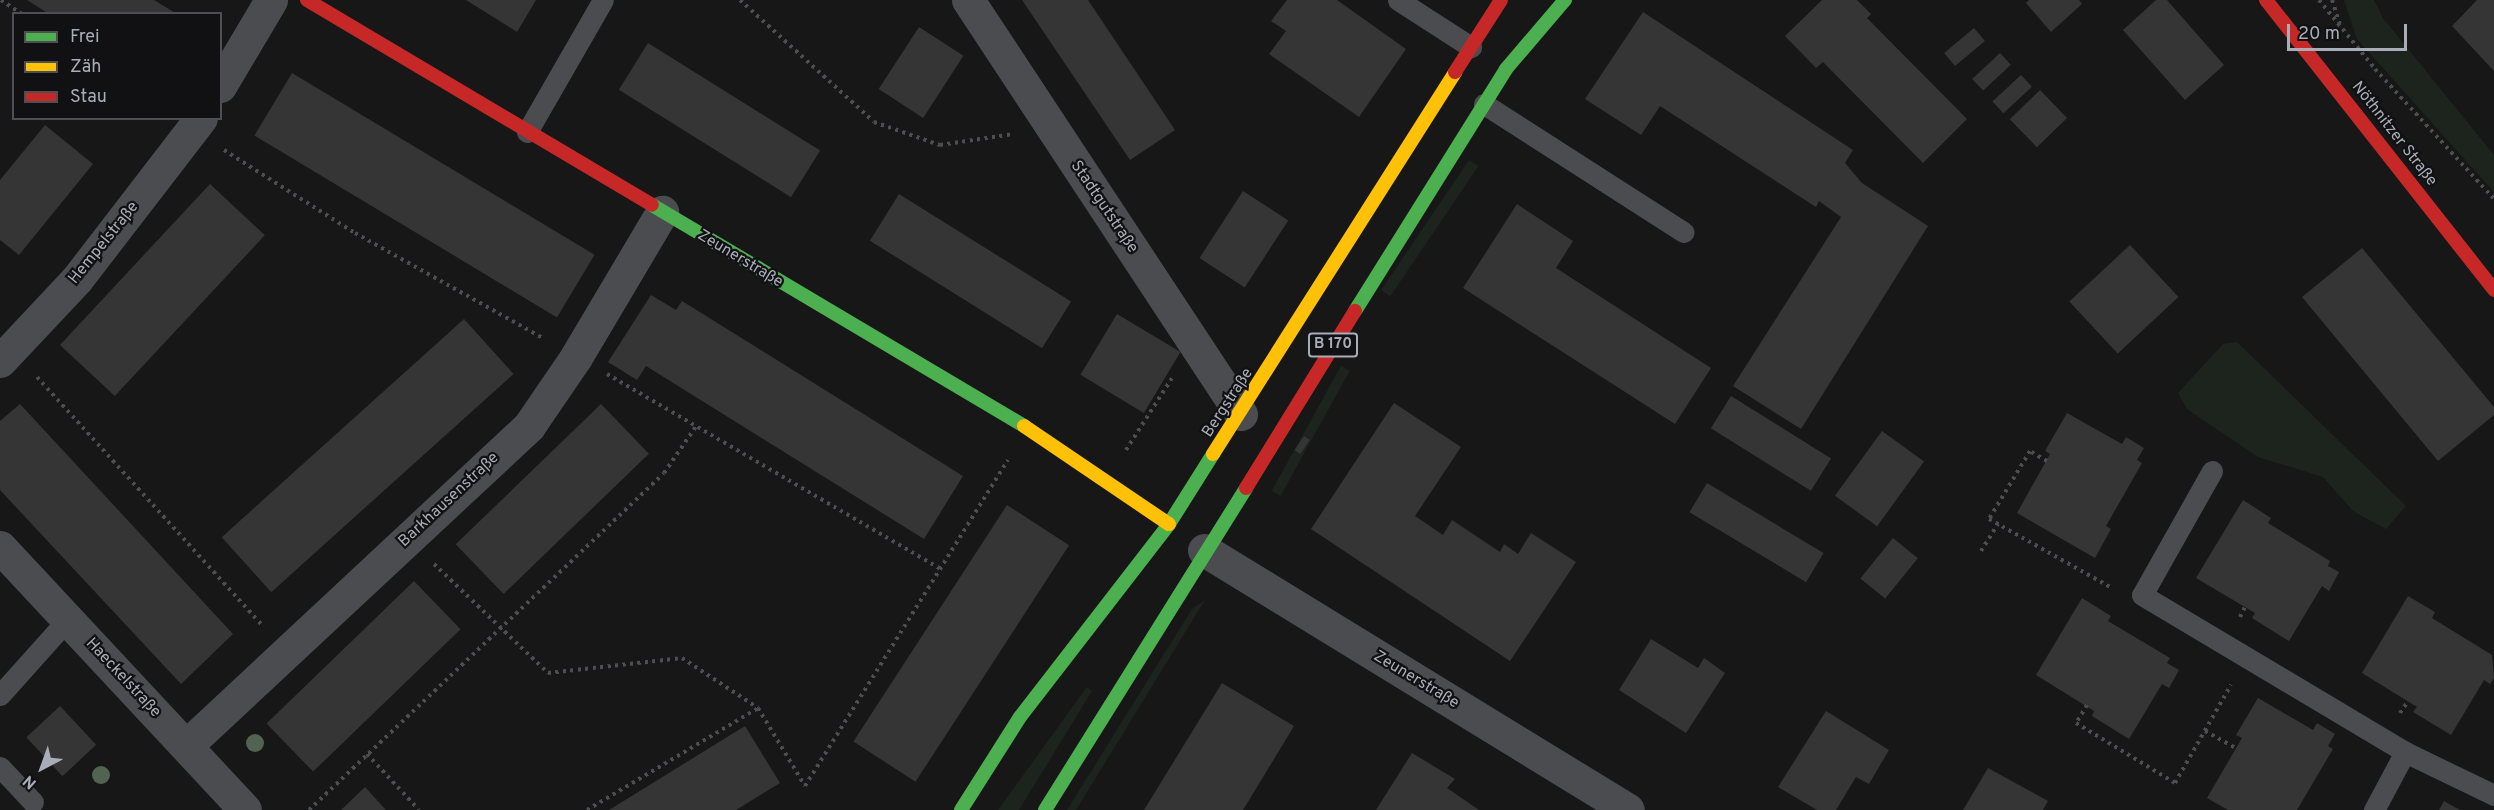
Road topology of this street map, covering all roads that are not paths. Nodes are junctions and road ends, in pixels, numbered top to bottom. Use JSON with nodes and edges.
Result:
{"nodes":[{"id":1,"x":271,"y":0,"type":"edge"},
{"id":2,"x":307,"y":0,"type":"edge"},
{"id":3,"x":603,"y":0,"type":"edge"},
{"id":4,"x":968,"y":0,"type":"edge"},
{"id":5,"x":1398,"y":0,"type":"edge"},
{"id":6,"x":1501,"y":0,"type":"edge"},
{"id":7,"x":1565,"y":0,"type":"edge"},
{"id":8,"x":2266,"y":0,"type":"edge"},
{"id":9,"x":2286,"y":0,"type":"edge"},
{"id":10,"x":2283,"y":22,"type":"junction"},
{"id":11,"x":1471,"y":47,"type":"junction"},
{"id":12,"x":222,"y":83,"type":"edge"},
{"id":13,"x":1484,"y":104,"type":"junction"},
{"id":14,"x":197,"y":125,"type":"edge"},
{"id":15,"x":526,"y":132,"type":"junction"},
{"id":16,"x":662,"y":212,"type":"junction"},
{"id":17,"x":1683,"y":232,"type":"dead end"},
{"id":18,"x":2494,"y":290,"type":"edge"},
{"id":19,"x":6,"y":355,"type":"edge"},
{"id":20,"x":1241,"y":414,"type":"junction"},
{"id":21,"x":2212,"y":471,"type":"dead end"},
{"id":22,"x":1169,"y":524,"type":"junction"},
{"id":23,"x":0,"y":547,"type":"edge"},
{"id":24,"x":1204,"y":550,"type":"junction"},
{"id":25,"x":68,"y":619,"type":"junction"},
{"id":26,"x":0,"y":695,"type":"edge"},
{"id":27,"x":186,"y":746,"type":"junction"},
{"id":28,"x":2405,"y":752,"type":"junction"},
{"id":29,"x":0,"y":767,"type":"edge"},
{"id":30,"x":2494,"y":795,"type":"edge"},
{"id":31,"x":33,"y":802,"type":"dead end"},
{"id":32,"x":245,"y":810,"type":"edge"},
{"id":33,"x":962,"y":810,"type":"edge"},
{"id":34,"x":1045,"y":810,"type":"edge"},
{"id":35,"x":1628,"y":810,"type":"edge"},
{"id":36,"x":2374,"y":810,"type":"edge"}],
"edges":[{"from":1,"to":12,"type":"street"},
{"from":2,"to":15,"type":"main road","name":"Zeunerstraße"},
{"from":3,"to":15,"type":"lane"},
{"from":4,"to":20,"type":"street","name":"Stadtgutstraße"},
{"from":5,"to":11,"type":"lane"},
{"from":6,"to":11,"type":"main road","name":"Bergstraße","number":"B 170"},
{"from":7,"to":13,"type":"main road","number":"B 170"},
{"from":8,"to":10,"type":"main road","name":"Nöthnitzer Straße"},
{"from":9,"to":10,"type":"main road"},
{"from":10,"to":18,"type":"main road","name":"Nöthnitzer Straße"},
{"from":11,"to":20,"type":"main road","name":"Bergstraße","number":"B 170"},
{"from":13,"to":17,"type":"lane"},
{"from":13,"to":24,"type":"main road","number":"B 170"},
{"from":14,"to":19,"type":"street","name":"Hempelstraße"},
{"from":15,"to":16,"type":"main road","name":"Zeunerstraße"},
{"from":16,"to":22,"type":"main road","name":"Zeunerstraße"},
{"from":16,"to":27,"type":"street","name":"Barkhausenstraße"},
{"from":20,"to":22,"type":"main road","name":"Bergstraße","number":"B 170"},
{"from":21,"to":28,"type":"lane"},
{"from":22,"to":33,"type":"main road","name":"Bergstraße","number":"B 170"},
{"from":23,"to":25,"type":"street","name":"Haeckelstraße"},
{"from":24,"to":34,"type":"main road","number":"B 170"},
{"from":24,"to":35,"type":"street","name":"Zeunerstraße"},
{"from":25,"to":26,"type":"lane"},
{"from":25,"to":27,"type":"street","name":"Haeckelstraße"},
{"from":27,"to":32,"type":"street","name":"Haeckelstraße"},
{"from":28,"to":30,"type":"lane"},
{"from":28,"to":36,"type":"lane"},
{"from":29,"to":31,"type":"lane"}]}
